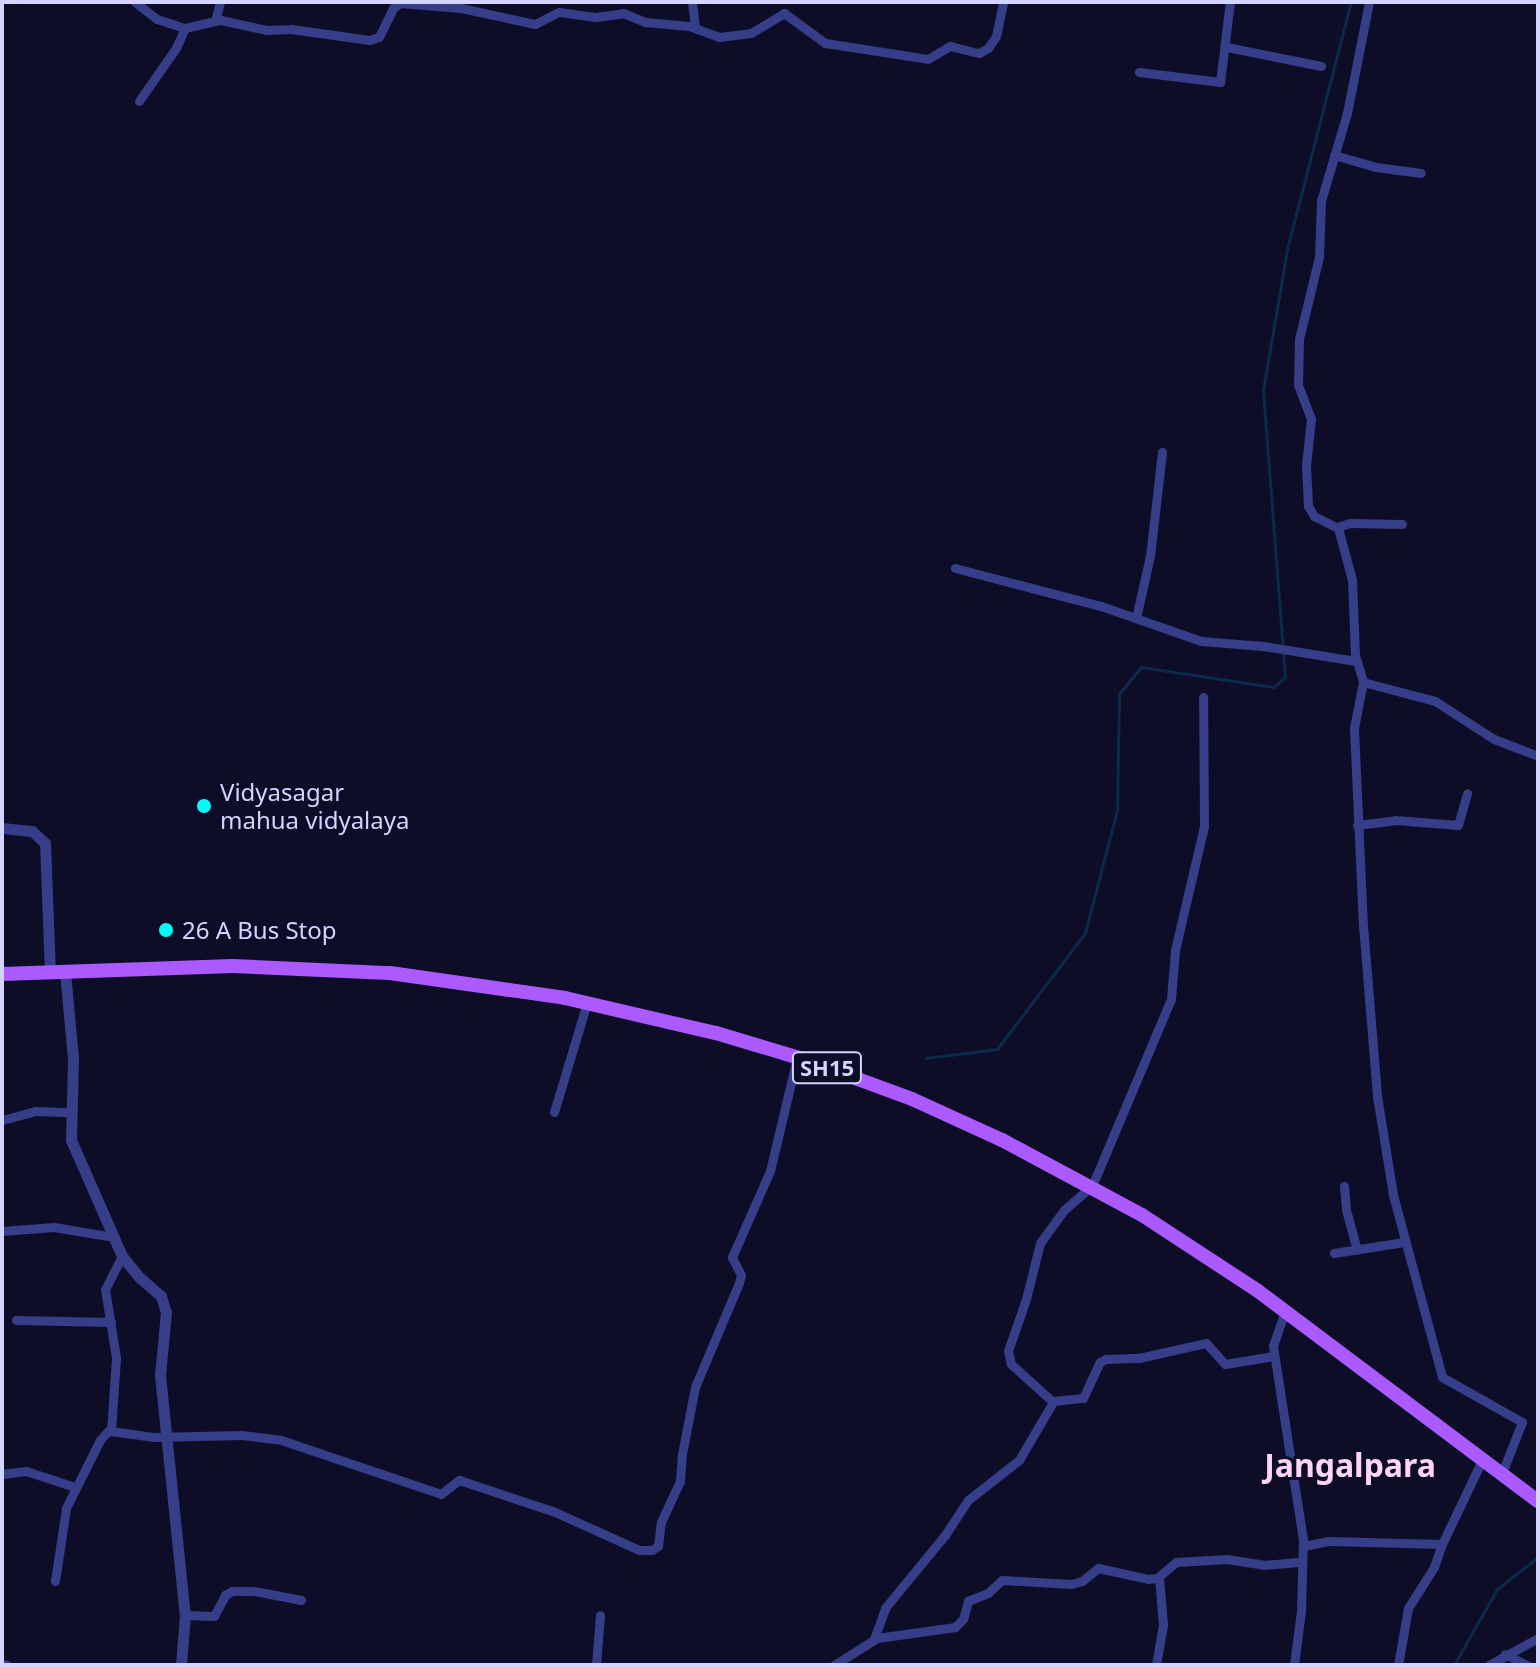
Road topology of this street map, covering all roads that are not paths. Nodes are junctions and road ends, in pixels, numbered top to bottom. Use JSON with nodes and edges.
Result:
{"nodes":[{"id":1,"x":135,"y":2,"type":"edge"},
{"id":2,"x":220,"y":2,"type":"edge"},
{"id":3,"x":692,"y":2,"type":"edge"},
{"id":4,"x":1003,"y":2,"type":"edge"},
{"id":5,"x":1230,"y":2,"type":"edge"},
{"id":6,"x":1369,"y":2,"type":"edge"},
{"id":7,"x":215,"y":21,"type":"junction"},
{"id":8,"x":185,"y":28,"type":"junction"},
{"id":9,"x":695,"y":28,"type":"junction"},
{"id":10,"x":1227,"y":47,"type":"junction"},
{"id":11,"x":1321,"y":66,"type":"dead end"},
{"id":12,"x":1139,"y":72,"type":"dead end"},
{"id":13,"x":139,"y":101,"type":"dead end"},
{"id":14,"x":1334,"y":155,"type":"junction"},
{"id":15,"x":1421,"y":173,"type":"dead end"},
{"id":16,"x":1162,"y":452,"type":"dead end"},
{"id":17,"x":1402,"y":524,"type":"dead end"},
{"id":18,"x":1337,"y":527,"type":"junction"},
{"id":19,"x":955,"y":568,"type":"dead end"},
{"id":20,"x":1136,"y":618,"type":"junction"},
{"id":21,"x":1356,"y":661,"type":"junction"},
{"id":22,"x":1363,"y":682,"type":"junction"},
{"id":23,"x":1203,"y":697,"type":"dead end"},
{"id":24,"x":1538,"y":756,"type":"edge"},
{"id":25,"x":1467,"y":793,"type":"dead end"},
{"id":26,"x":1357,"y":825,"type":"junction"},
{"id":27,"x":2,"y":828,"type":"edge"},
{"id":28,"x":57,"y":972,"type":"junction"},
{"id":29,"x":2,"y":974,"type":"edge"},
{"id":30,"x":587,"y":1003,"type":"junction"},
{"id":31,"x":797,"y":1058,"type":"junction"},
{"id":32,"x":69,"y":1112,"type":"junction"},
{"id":33,"x":554,"y":1112,"type":"dead end"},
{"id":34,"x":2,"y":1120,"type":"edge"},
{"id":35,"x":1092,"y":1186,"type":"junction"},
{"id":36,"x":1344,"y":1186,"type":"dead end"},
{"id":37,"x":2,"y":1231,"type":"edge"},
{"id":38,"x":114,"y":1237,"type":"junction"},
{"id":39,"x":1404,"y":1242,"type":"junction"},
{"id":40,"x":1357,"y":1250,"type":"junction"},
{"id":41,"x":1334,"y":1253,"type":"dead end"},
{"id":42,"x":122,"y":1256,"type":"junction"},
{"id":43,"x":1285,"y":1311,"type":"junction"},
{"id":44,"x":16,"y":1320,"type":"dead end"},
{"id":45,"x":111,"y":1322,"type":"junction"},
{"id":46,"x":1274,"y":1356,"type":"junction"},
{"id":47,"x":1053,"y":1401,"type":"junction"},
{"id":48,"x":109,"y":1430,"type":"junction"},
{"id":49,"x":166,"y":1437,"type":"junction"},
{"id":50,"x":1482,"y":1460,"type":"junction"},
{"id":51,"x":1502,"y":1473,"type":"junction"},
{"id":52,"x":2,"y":1474,"type":"edge"},
{"id":53,"x":75,"y":1487,"type":"junction"},
{"id":54,"x":1538,"y":1501,"type":"edge"},
{"id":55,"x":1442,"y":1544,"type":"junction"},
{"id":56,"x":1303,"y":1546,"type":"junction"},
{"id":57,"x":1302,"y":1562,"type":"junction"},
{"id":58,"x":1159,"y":1577,"type":"junction"},
{"id":59,"x":55,"y":1581,"type":"dead end"},
{"id":60,"x":301,"y":1600,"type":"dead end"},
{"id":61,"x":185,"y":1615,"type":"junction"},
{"id":62,"x":600,"y":1615,"type":"dead end"},
{"id":63,"x":1538,"y":1638,"type":"edge"},
{"id":64,"x":874,"y":1639,"type":"junction"},
{"id":65,"x":1505,"y":1654,"type":"junction"},
{"id":66,"x":181,"y":1665,"type":"edge"},
{"id":67,"x":596,"y":1665,"type":"edge"},
{"id":68,"x":834,"y":1665,"type":"edge"},
{"id":69,"x":1156,"y":1665,"type":"edge"},
{"id":70,"x":1294,"y":1665,"type":"edge"},
{"id":71,"x":1398,"y":1665,"type":"edge"},
{"id":72,"x":1489,"y":1665,"type":"edge"},
{"id":73,"x":1527,"y":1665,"type":"edge"}],
"edges":[{"from":1,"to":8,"type":"street"},
{"from":2,"to":7,"type":"street"},
{"from":3,"to":9,"type":"street"},
{"from":4,"to":9,"type":"street"},
{"from":5,"to":10,"type":"street"},
{"from":6,"to":14,"type":"street"},
{"from":7,"to":8,"type":"street"},
{"from":7,"to":9,"type":"street"},
{"from":8,"to":13,"type":"street"},
{"from":10,"to":11,"type":"street"},
{"from":10,"to":12,"type":"street"},
{"from":14,"to":15,"type":"street"},
{"from":14,"to":18,"type":"street"},
{"from":16,"to":20,"type":"street"},
{"from":17,"to":18,"type":"street"},
{"from":18,"to":21,"type":"street"},
{"from":19,"to":20,"type":"street"},
{"from":20,"to":21,"type":"street"},
{"from":21,"to":22,"type":"street"},
{"from":22,"to":24,"type":"street"},
{"from":22,"to":26,"type":"street"},
{"from":23,"to":35,"type":"street"},
{"from":25,"to":26,"type":"street"},
{"from":26,"to":39,"type":"street"},
{"from":27,"to":28,"type":"street"},
{"from":28,"to":29,"type":"main road","number":"SH15"},
{"from":28,"to":30,"type":"main road","number":"SH15"},
{"from":28,"to":32,"type":"street"},
{"from":30,"to":31,"type":"main road","number":"SH15"},
{"from":30,"to":33,"type":"street"},
{"from":31,"to":35,"type":"main road","number":"SH15"},
{"from":31,"to":49,"type":"street"},
{"from":32,"to":34,"type":"street"},
{"from":32,"to":38,"type":"street"},
{"from":35,"to":43,"type":"main road","number":"SH15"},
{"from":35,"to":47,"type":"street"},
{"from":36,"to":40,"type":"street"},
{"from":37,"to":38,"type":"street"},
{"from":38,"to":42,"type":"street"},
{"from":39,"to":40,"type":"street"},
{"from":39,"to":51,"type":"street"},
{"from":40,"to":41,"type":"street"},
{"from":42,"to":45,"type":"street"},
{"from":42,"to":49,"type":"street"},
{"from":43,"to":46,"type":"street"},
{"from":43,"to":50,"type":"main road","number":"SH15"},
{"from":44,"to":45,"type":"street"},
{"from":45,"to":48,"type":"street"},
{"from":46,"to":47,"type":"street"},
{"from":46,"to":56,"type":"street"},
{"from":47,"to":64,"type":"street"},
{"from":48,"to":49,"type":"street"},
{"from":48,"to":53,"type":"street"},
{"from":49,"to":61,"type":"street"},
{"from":50,"to":51,"type":"main road","number":"SH15"},
{"from":50,"to":55,"type":"street"},
{"from":51,"to":54,"type":"main road","number":"SH15"},
{"from":52,"to":53,"type":"street"},
{"from":53,"to":59,"type":"street"},
{"from":55,"to":56,"type":"street"},
{"from":55,"to":71,"type":"street"},
{"from":56,"to":57,"type":"street"},
{"from":57,"to":58,"type":"street"},
{"from":57,"to":70,"type":"street"},
{"from":58,"to":64,"type":"street"},
{"from":58,"to":69,"type":"street"},
{"from":60,"to":61,"type":"street"},
{"from":61,"to":66,"type":"street"},
{"from":62,"to":67,"type":"street"},
{"from":63,"to":65,"type":"street"},
{"from":64,"to":68,"type":"street"},
{"from":65,"to":72,"type":"street"},
{"from":65,"to":73,"type":"street"}]}
